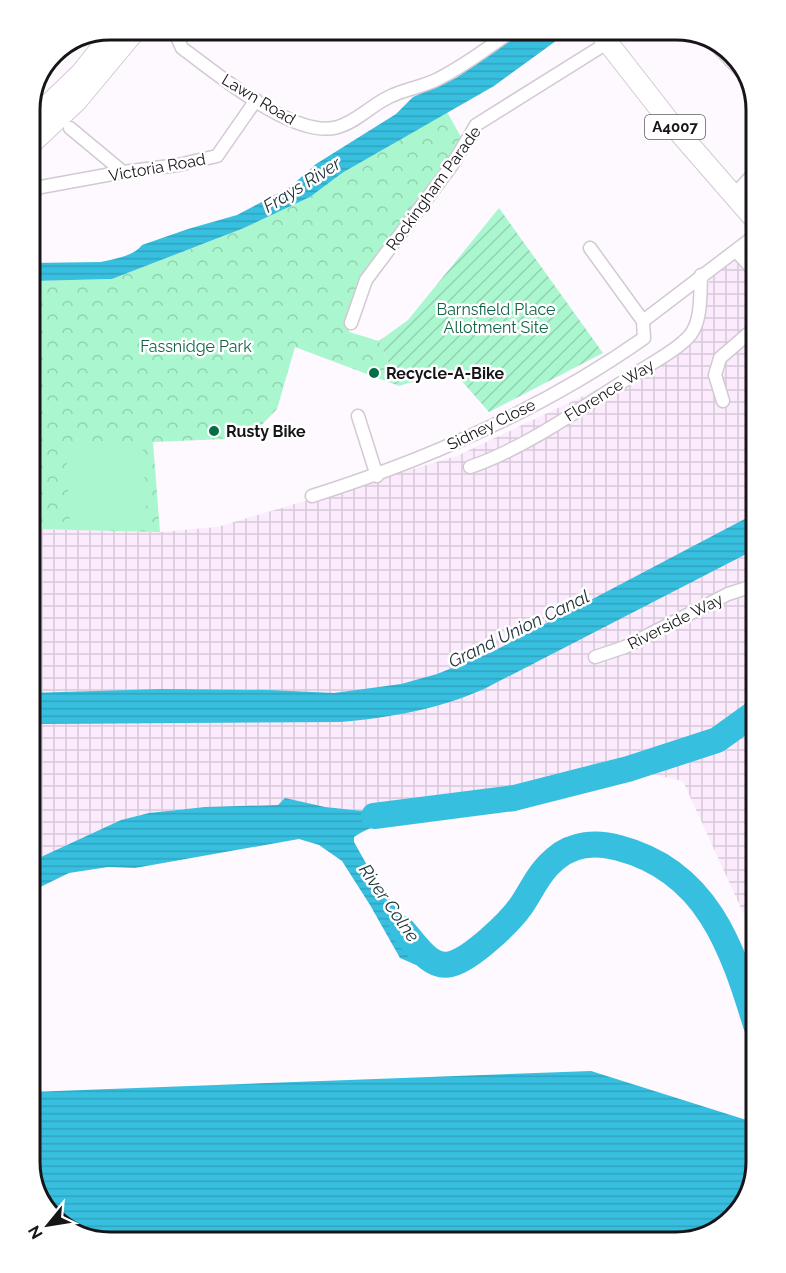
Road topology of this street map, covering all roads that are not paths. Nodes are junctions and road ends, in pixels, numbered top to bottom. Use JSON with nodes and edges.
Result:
{"nodes":[{"id":1,"x":128,"y":40,"type":"edge"},
{"id":2,"x":178,"y":40,"type":"edge"},
{"id":3,"x":107,"y":41,"type":"edge"},
{"id":4,"x":497,"y":41,"type":"edge"},
{"id":5,"x":596,"y":41,"type":"edge"},
{"id":6,"x":605,"y":41,"type":"edge"},
{"id":7,"x":256,"y":100,"type":"junction"},
{"id":8,"x":41,"y":111,"type":"edge"},
{"id":9,"x":70,"y":128,"type":"dead end"},
{"id":10,"x":41,"y":135,"type":"edge"},
{"id":11,"x":123,"y":172,"type":"junction"},
{"id":12,"x":746,"y":182,"type":"edge"},
{"id":13,"x":41,"y":187,"type":"edge"},
{"id":14,"x":735,"y":194,"type":"junction"},
{"id":15,"x":746,"y":208,"type":"edge"},
{"id":16,"x":746,"y":242,"type":"edge"},
{"id":17,"x":590,"y":248,"type":"dead end"},
{"id":18,"x":736,"y":250,"type":"junction"},
{"id":19,"x":746,"y":262,"type":"edge"},
{"id":20,"x":701,"y":275,"type":"junction"},
{"id":21,"x":643,"y":321,"type":"junction"},
{"id":22,"x":351,"y":323,"type":"dead end"},
{"id":23,"x":746,"y":336,"type":"edge"},
{"id":24,"x":723,"y":401,"type":"dead end"},
{"id":25,"x":358,"y":416,"type":"dead end"},
{"id":26,"x":470,"y":467,"type":"dead end"},
{"id":27,"x":377,"y":476,"type":"junction"},
{"id":28,"x":312,"y":496,"type":"dead end"},
{"id":29,"x":746,"y":588,"type":"edge"},
{"id":30,"x":595,"y":657,"type":"dead end"}],
"edges":[{"from":1,"to":10,"type":"main road"},
{"from":2,"to":7,"type":"street","name":"Lawn Road"},
{"from":3,"to":8,"type":"main road"},
{"from":4,"to":7,"type":"street","name":"Lawn Road"},
{"from":5,"to":22,"type":"street","name":"Rockingham Parade"},
{"from":6,"to":14,"type":"main road","number":"A4007"},
{"from":7,"to":11,"type":"street","name":"Victoria Road"},
{"from":9,"to":11,"type":"street"},
{"from":11,"to":13,"type":"street","name":"Victoria Road"},
{"from":12,"to":14,"type":"street"},
{"from":14,"to":15,"type":"main road","number":"A4007"},
{"from":16,"to":18,"type":"street"},
{"from":17,"to":21,"type":"street"},
{"from":18,"to":19,"type":"street"},
{"from":18,"to":20,"type":"street"},
{"from":20,"to":21,"type":"street"},
{"from":20,"to":26,"type":"street","name":"Florence Way"},
{"from":21,"to":27,"type":"street","name":"Sidney Close"},
{"from":23,"to":24,"type":"street"},
{"from":25,"to":27,"type":"street"},
{"from":27,"to":28,"type":"street","name":"Sidney Close"},
{"from":29,"to":30,"type":"street","name":"Riverside Way"}]}
